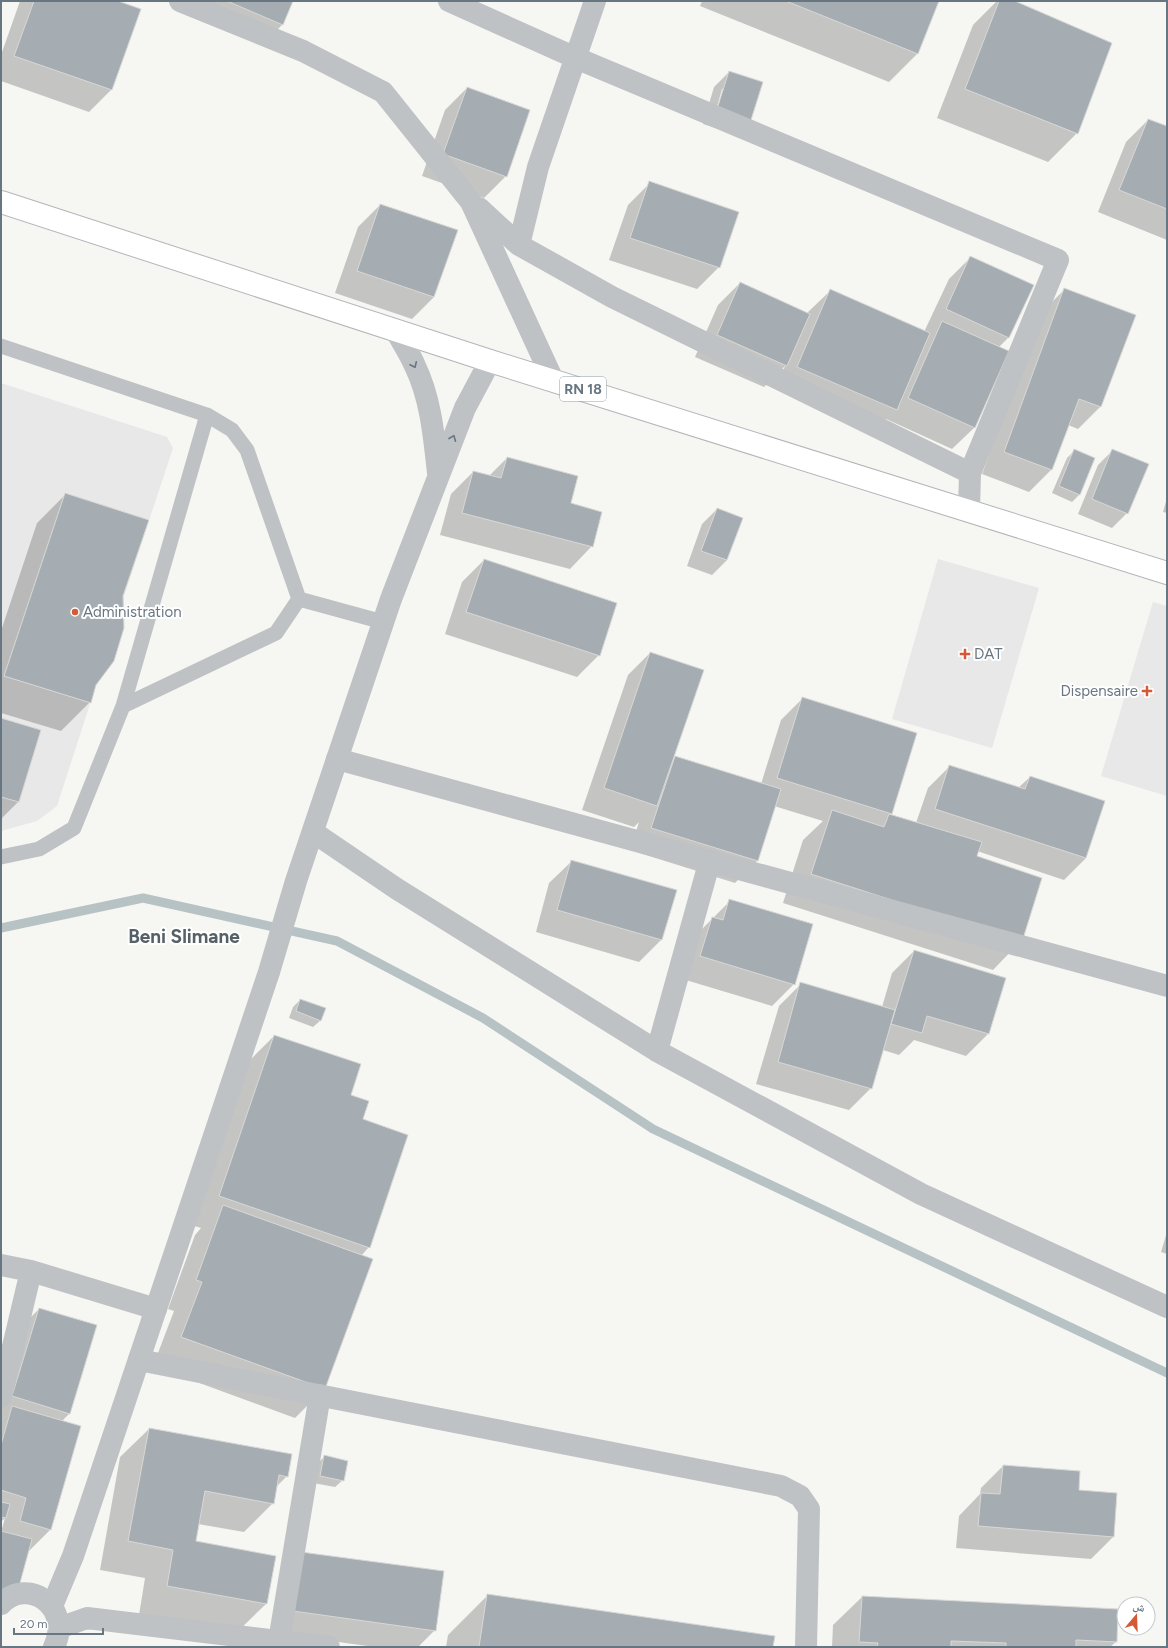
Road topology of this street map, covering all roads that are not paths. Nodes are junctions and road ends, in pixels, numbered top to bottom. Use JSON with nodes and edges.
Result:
{"nodes":[{"id":1,"x":180,"y":1,"type":"edge"},
{"id":2,"x":449,"y":1,"type":"edge"},
{"id":3,"x":595,"y":1,"type":"edge"},
{"id":4,"x":576,"y":58,"type":"junction"},
{"id":5,"x":1,"y":202,"type":"edge"},
{"id":6,"x":471,"y":202,"type":"junction"},
{"id":7,"x":519,"y":245,"type":"junction"},
{"id":8,"x":396,"y":330,"type":"junction"},
{"id":9,"x":1,"y":346,"type":"edge"},
{"id":10,"x":490,"y":362,"type":"junction"},
{"id":11,"x":553,"y":380,"type":"junction"},
{"id":12,"x":207,"y":415,"type":"junction"},
{"id":13,"x":970,"y":473,"type":"junction"},
{"id":14,"x":438,"y":474,"type":"junction"},
{"id":15,"x":969,"y":510,"type":"junction"},
{"id":16,"x":1167,"y":573,"type":"edge"},
{"id":17,"x":299,"y":599,"type":"junction"},
{"id":18,"x":383,"y":622,"type":"junction"},
{"id":19,"x":123,"y":706,"type":"junction"},
{"id":20,"x":337,"y":759,"type":"junction"},
{"id":21,"x":313,"y":832,"type":"junction"},
{"id":22,"x":1,"y":857,"type":"edge"},
{"id":23,"x":710,"y":860,"type":"junction"},
{"id":24,"x":1167,"y":986,"type":"edge"},
{"id":25,"x":656,"y":1051,"type":"junction"},
{"id":26,"x":1,"y":1265,"type":"edge"},
{"id":27,"x":31,"y":1270,"type":"junction"},
{"id":28,"x":1167,"y":1307,"type":"edge"},
{"id":29,"x":156,"y":1309,"type":"junction"},
{"id":30,"x":138,"y":1360,"type":"junction"},
{"id":31,"x":320,"y":1396,"type":"junction"},
{"id":32,"x":1,"y":1397,"type":"edge"},
{"id":33,"x":2,"y":1601,"type":"edge"},
{"id":34,"x":52,"y":1606,"type":"junction"},
{"id":35,"x":57,"y":1637,"type":"edge"},
{"id":36,"x":279,"y":1641,"type":"junction"},
{"id":37,"x":329,"y":1647,"type":"edge"},
{"id":38,"x":806,"y":1647,"type":"edge"}],
"edges":[{"from":1,"to":6,"type":"street"},
{"from":2,"to":4,"type":"street"},
{"from":3,"to":4,"type":"street"},
{"from":4,"to":7,"type":"street"},
{"from":4,"to":13,"type":"street"},
{"from":5,"to":8,"type":"main road","number":"RN 18"},
{"from":6,"to":7,"type":"street"},
{"from":6,"to":11,"type":"street"},
{"from":7,"to":13,"type":"street"},
{"from":8,"to":10,"type":"main road","number":"RN 18"},
{"from":8,"to":14,"type":"street","one_way":true},
{"from":9,"to":12,"type":"lane"},
{"from":10,"to":11,"type":"main road","number":"RN 18"},
{"from":14,"to":10,"type":"street","one_way":true},
{"from":11,"to":15,"type":"main road","number":"RN 18"},
{"from":12,"to":17,"type":"lane"},
{"from":12,"to":19,"type":"lane"},
{"from":13,"to":15,"type":"street"},
{"from":14,"to":18,"type":"street"},
{"from":15,"to":16,"type":"main road","number":"RN 18"},
{"from":17,"to":18,"type":"lane"},
{"from":17,"to":19,"type":"lane"},
{"from":18,"to":20,"type":"street"},
{"from":19,"to":22,"type":"lane"},
{"from":20,"to":21,"type":"street"},
{"from":20,"to":23,"type":"street"},
{"from":21,"to":25,"type":"street"},
{"from":21,"to":29,"type":"street"},
{"from":23,"to":24,"type":"street"},
{"from":23,"to":25,"type":"street"},
{"from":25,"to":28,"type":"street"},
{"from":26,"to":27,"type":"street"},
{"from":27,"to":29,"type":"street"},
{"from":27,"to":32,"type":"street"},
{"from":29,"to":30,"type":"street"},
{"from":30,"to":31,"type":"street"},
{"from":30,"to":34,"type":"street"},
{"from":31,"to":36,"type":"street"},
{"from":31,"to":38,"type":"street"},
{"from":33,"to":34,"type":"street"},
{"from":34,"to":35,"type":"street"},
{"from":35,"to":36,"type":"street"},
{"from":36,"to":37,"type":"street"}]}
